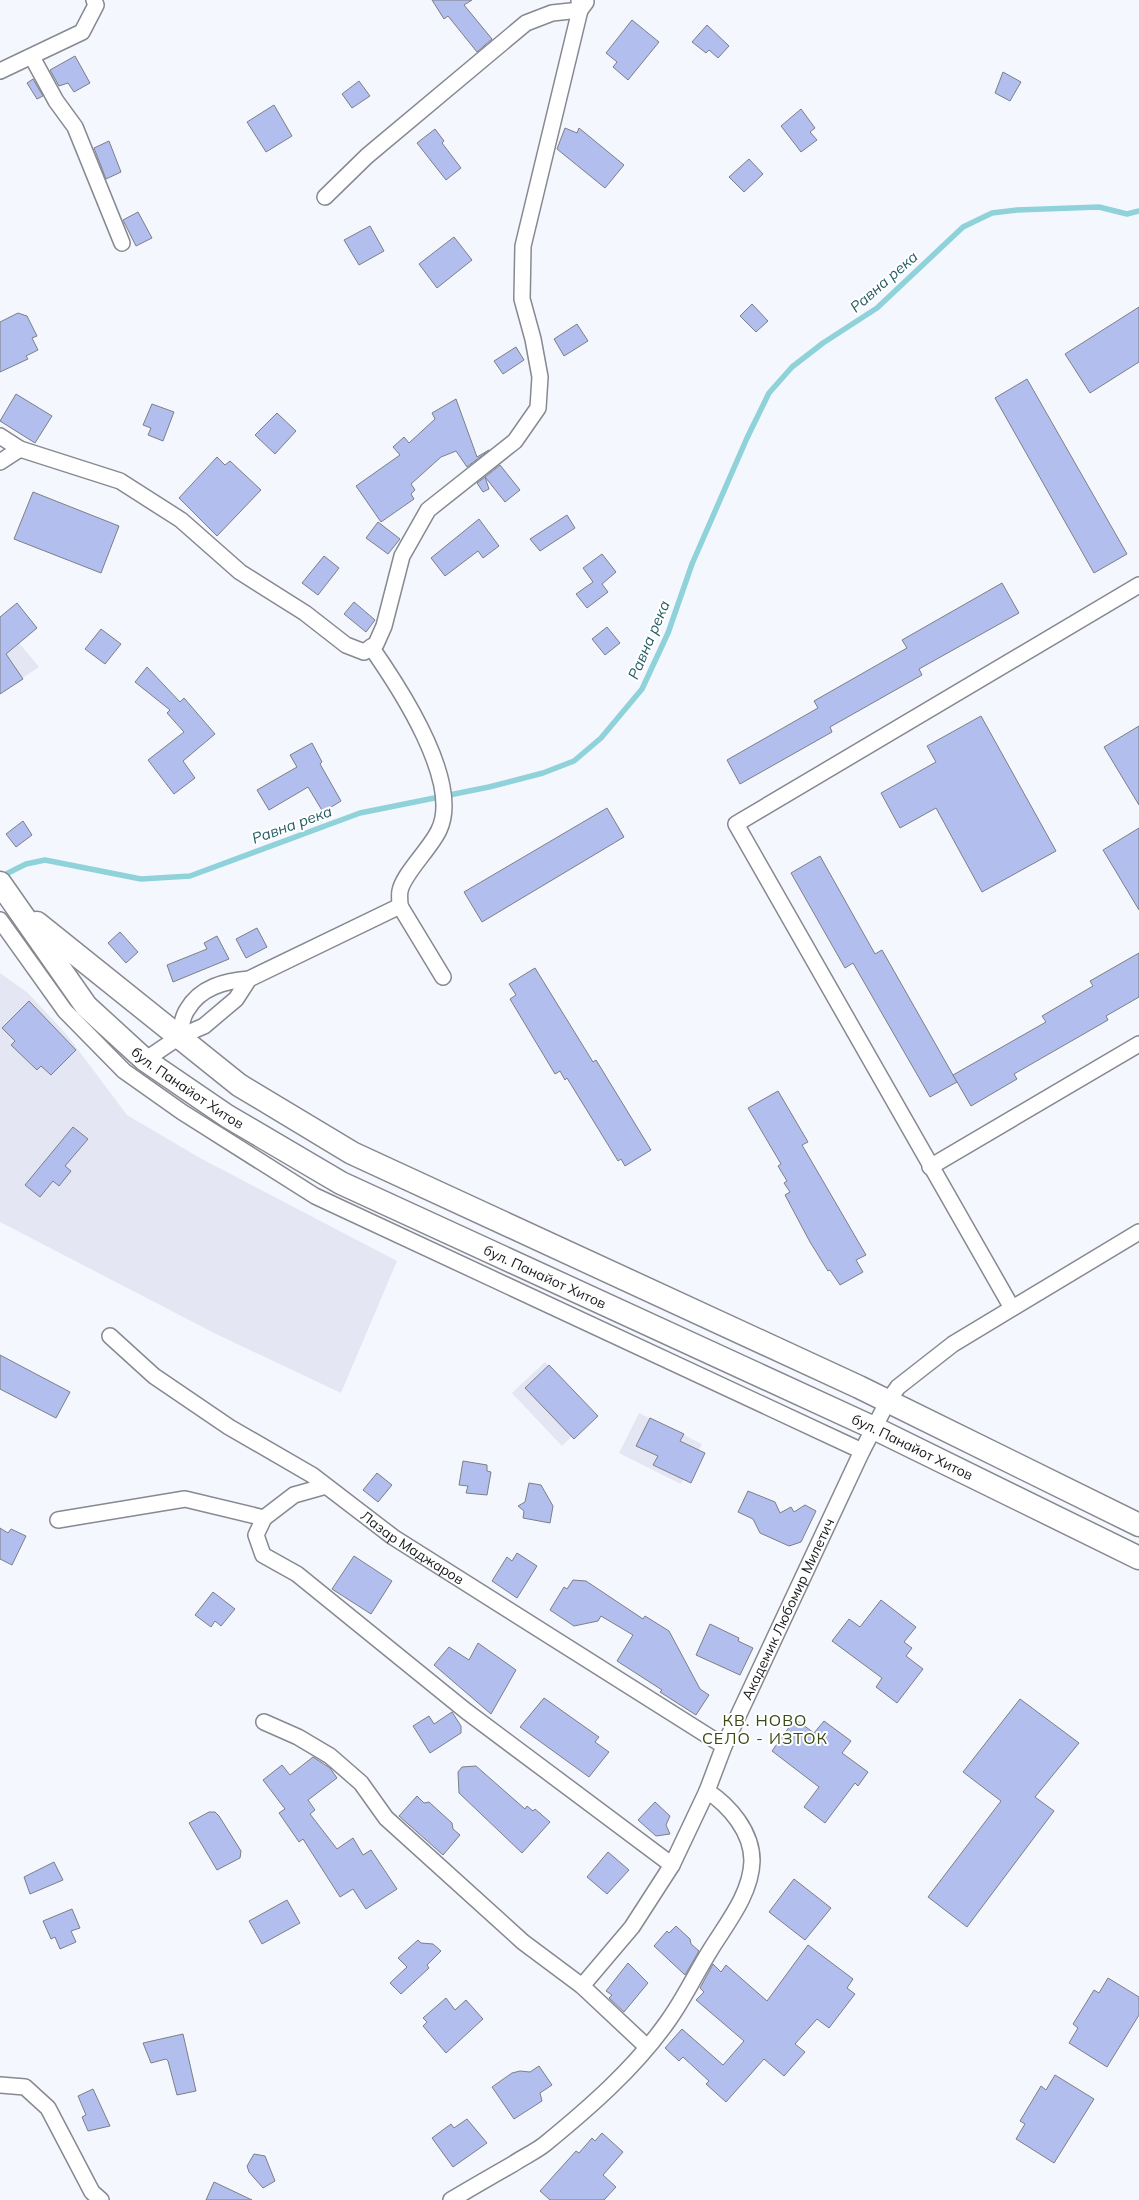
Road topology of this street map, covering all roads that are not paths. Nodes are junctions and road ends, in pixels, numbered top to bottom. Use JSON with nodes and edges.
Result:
{"nodes":[{"id":1,"x":94,"y":0,"type":"edge"},
{"id":2,"x":582,"y":3,"type":"edge"},
{"id":3,"x":32,"y":57,"type":"junction"},
{"id":4,"x":0,"y":71,"type":"edge"},
{"id":5,"x":325,"y":197,"type":"dead end"},
{"id":6,"x":122,"y":243,"type":"dead end"},
{"id":7,"x":0,"y":436,"type":"edge"},
{"id":8,"x":20,"y":449,"type":"junction"},
{"id":9,"x":0,"y":462,"type":"edge"},
{"id":10,"x":1139,"y":585,"type":"edge"},
{"id":11,"x":371,"y":647,"type":"junction"},
{"id":12,"x":0,"y":884,"type":"edge"},
{"id":13,"x":400,"y":906,"type":"junction"},
{"id":14,"x":8,"y":913,"type":"edge"},
{"id":15,"x":443,"y":977,"type":"dead end"},
{"id":16,"x":249,"y":979,"type":"junction"},
{"id":17,"x":179,"y":1037,"type":"junction"},
{"id":18,"x":1139,"y":1044,"type":"edge"},
{"id":19,"x":145,"y":1060,"type":"junction"},
{"id":20,"x":930,"y":1167,"type":"junction"},
{"id":21,"x":1139,"y":1232,"type":"edge"},
{"id":22,"x":1012,"y":1308,"type":"junction"},
{"id":23,"x":110,"y":1336,"type":"dead end"},
{"id":24,"x":888,"y":1401,"type":"junction"},
{"id":25,"x":874,"y":1428,"type":"junction"},
{"id":26,"x":862,"y":1452,"type":"junction"},
{"id":27,"x":326,"y":1486,"type":"junction"},
{"id":28,"x":264,"y":1518,"type":"junction"},
{"id":29,"x":58,"y":1520,"type":"dead end"},
{"id":30,"x":1139,"y":1525,"type":"edge"},
{"id":31,"x":1139,"y":1558,"type":"edge"},
{"id":32,"x":264,"y":1722,"type":"dead end"},
{"id":33,"x":724,"y":1746,"type":"junction"},
{"id":34,"x":707,"y":1791,"type":"junction"},
{"id":35,"x":672,"y":1865,"type":"junction"},
{"id":36,"x":582,"y":1986,"type":"junction"},
{"id":37,"x":647,"y":2047,"type":"junction"},
{"id":38,"x":0,"y":2085,"type":"edge"},
{"id":39,"x":101,"y":2200,"type":"edge"},
{"id":40,"x":450,"y":2200,"type":"edge"}],
"edges":[{"from":1,"to":3,"type":"street"},
{"from":2,"to":5,"type":"street"},
{"from":2,"to":11,"type":"street"},
{"from":3,"to":4,"type":"street"},
{"from":3,"to":6,"type":"street"},
{"from":7,"to":8,"type":"street"},
{"from":8,"to":9,"type":"street"},
{"from":8,"to":11,"type":"street"},
{"from":10,"to":20,"type":"street"},
{"from":11,"to":13,"type":"street"},
{"from":12,"to":14,"type":"street","name":"бул. Панайот Хитов"},
{"from":13,"to":15,"type":"street"},
{"from":13,"to":16,"type":"street"},
{"from":14,"to":17,"type":"street","name":"бул. Панайот Хитов"},
{"from":14,"to":19,"type":"street","name":"бул. Панайот Хитов"},
{"from":14,"to":26,"type":"street"},
{"from":16,"to":17,"type":"street"},
{"from":16,"to":17,"type":"street"},
{"from":17,"to":19,"type":"street"},
{"from":17,"to":24,"type":"street","name":"бул. Панайот Хитов"},
{"from":18,"to":20,"type":"street"},
{"from":19,"to":25,"type":"street","name":"бул. Панайот Хитов"},
{"from":20,"to":22,"type":"street"},
{"from":21,"to":22,"type":"street","name":"Академик Любомир Милетич"},
{"from":22,"to":24,"type":"street","name":"Академик Любомир Милетич"},
{"from":23,"to":27,"type":"street","name":"Лазар Маджаров"},
{"from":24,"to":25,"type":"street","name":"Академик Любомир Милетич"},
{"from":24,"to":30,"type":"street","name":"бул. Панайот Хитов"},
{"from":25,"to":26,"type":"street","name":"Академик Любомир Милетич"},
{"from":25,"to":31,"type":"street","name":"бул. Панайот Хитов"},
{"from":26,"to":33,"type":"street","name":"Академик Любомир Милетич"},
{"from":27,"to":28,"type":"street"},
{"from":27,"to":33,"type":"street","name":"Лазар Маджаров"},
{"from":28,"to":29,"type":"street"},
{"from":28,"to":35,"type":"street"},
{"from":32,"to":36,"type":"street"},
{"from":33,"to":34,"type":"street","name":"Академик Любомир Милетич"},
{"from":34,"to":35,"type":"street","name":"Академик Любомир Милетич"},
{"from":34,"to":37,"type":"street"},
{"from":35,"to":36,"type":"street","name":"Академик Любомир Милетич"},
{"from":36,"to":37,"type":"street"},
{"from":37,"to":40,"type":"street"},
{"from":38,"to":39,"type":"street"}]}
